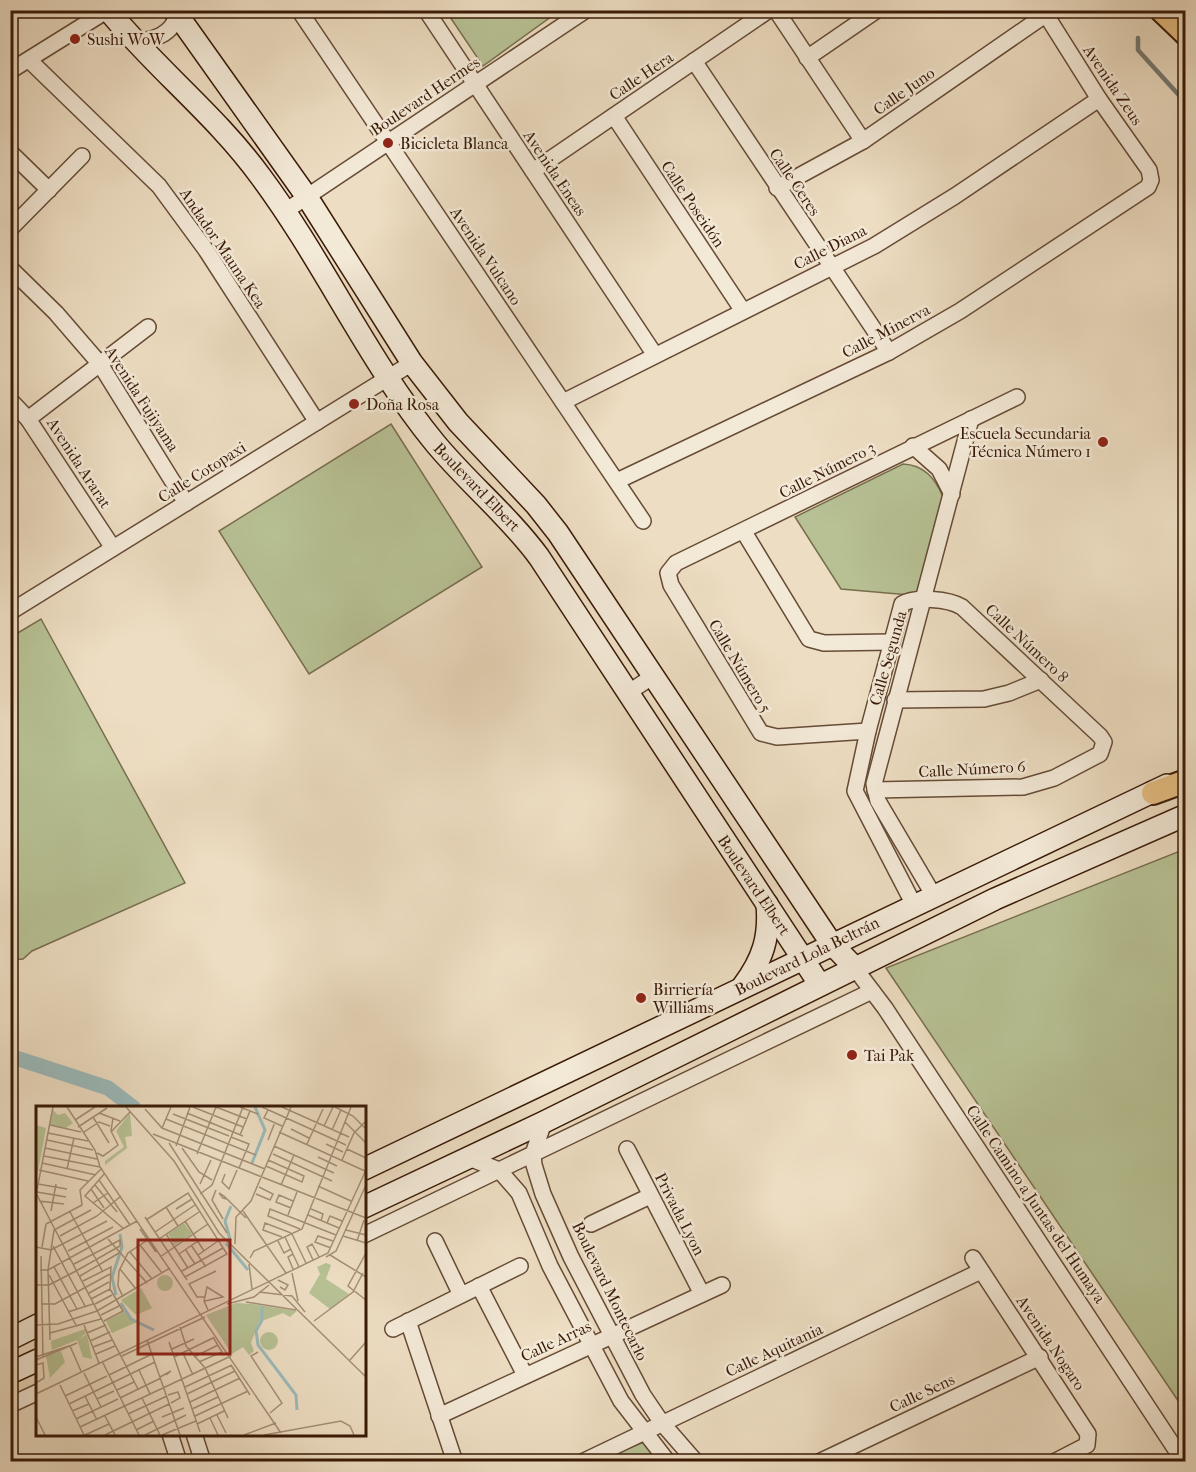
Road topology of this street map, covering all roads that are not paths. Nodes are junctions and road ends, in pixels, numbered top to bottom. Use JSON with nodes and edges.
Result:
{"nodes":[{"id":1,"x":108,"y":10,"type":"edge"},
{"id":2,"x":299,"y":10,"type":"edge"},
{"id":3,"x":426,"y":10,"type":"edge"},
{"id":4,"x":586,"y":10,"type":"edge"},
{"id":5,"x":769,"y":10,"type":"edge"},
{"id":6,"x":776,"y":10,"type":"edge"},
{"id":7,"x":877,"y":10,"type":"edge"},
{"id":8,"x":1161,"y":10,"type":"edge"},
{"id":9,"x":176,"y":12,"type":"edge"},
{"id":10,"x":1044,"y":13,"type":"edge"},
{"id":11,"x":1185,"y":34,"type":"edge"},
{"id":12,"x":134,"y":42,"type":"junction"},
{"id":13,"x":807,"y":58,"type":"junction"},
{"id":14,"x":28,"y":60,"type":"junction"},
{"id":15,"x":694,"y":61,"type":"junction"},
{"id":16,"x":10,"y":71,"type":"edge"},
{"id":17,"x":475,"y":85,"type":"junction"},
{"id":18,"x":1099,"y":99,"type":"junction"},
{"id":19,"x":614,"y":116,"type":"junction"},
{"id":20,"x":863,"y":141,"type":"junction"},
{"id":21,"x":388,"y":143,"type":"junction"},
{"id":22,"x":10,"y":152,"type":"edge"},
{"id":23,"x":82,"y":156,"type":"dead end"},
{"id":24,"x":533,"y":171,"type":"junction"},
{"id":25,"x":1151,"y":180,"type":"joint"},
{"id":26,"x":777,"y":188,"type":"junction"},
{"id":27,"x":49,"y":190,"type":"junction"},
{"id":28,"x":307,"y":197,"type":"junction"},
{"id":29,"x":284,"y":212,"type":"junction"},
{"id":30,"x":10,"y":228,"type":"edge"},
{"id":31,"x":10,"y":268,"type":"edge"},
{"id":32,"x":832,"y":268,"type":"junction"},
{"id":33,"x":744,"y":311,"type":"junction"},
{"id":34,"x":148,"y":327,"type":"dead end"},
{"id":35,"x":889,"y":352,"type":"junction"},
{"id":36,"x":655,"y":355,"type":"junction"},
{"id":37,"x":412,"y":363,"type":"junction"},
{"id":38,"x":100,"y":364,"type":"junction"},
{"id":39,"x":389,"y":378,"type":"junction"},
{"id":40,"x":1017,"y":397,"type":"dead end"},
{"id":41,"x":10,"y":400,"type":"edge"},
{"id":42,"x":563,"y":402,"type":"junction"},
{"id":43,"x":28,"y":418,"type":"junction"},
{"id":44,"x":971,"y":419,"type":"junction"},
{"id":45,"x":317,"y":422,"type":"junction"},
{"id":46,"x":913,"y":446,"type":"junction"},
{"id":47,"x":617,"y":481,"type":"junction"},
{"id":48,"x":952,"y":494,"type":"junction"},
{"id":49,"x":186,"y":503,"type":"junction"},
{"id":50,"x":644,"y":521,"type":"dead end"},
{"id":51,"x":744,"y":532,"type":"junction"},
{"id":52,"x":113,"y":548,"type":"junction"},
{"id":53,"x":670,"y":585,"type":"joint"},
{"id":54,"x":923,"y":601,"type":"junction"},
{"id":55,"x":900,"y":608,"type":"joint"},
{"id":56,"x":10,"y":612,"type":"edge"},
{"id":57,"x":891,"y":642,"type":"junction"},
{"id":58,"x":652,"y":677,"type":"junction"},
{"id":59,"x":1041,"y":680,"type":"junction"},
{"id":60,"x":626,"y":694,"type":"junction"},
{"id":61,"x":895,"y":699,"type":"junction"},
{"id":62,"x":868,"y":731,"type":"junction"},
{"id":63,"x":1100,"y":754,"type":"joint"},
{"id":64,"x":1185,"y":774,"type":"edge"},
{"id":65,"x":1185,"y":781,"type":"edge"},
{"id":66,"x":874,"y":790,"type":"junction"},
{"id":67,"x":1153,"y":793,"type":"junction"},
{"id":68,"x":1185,"y":815,"type":"edge"},
{"id":69,"x":934,"y":896,"type":"junction"},
{"id":70,"x":767,"y":903,"type":"junction"},
{"id":71,"x":914,"y":905,"type":"junction"},
{"id":72,"x":831,"y":943,"type":"junction"},
{"id":73,"x":801,"y":957,"type":"junction"},
{"id":74,"x":854,"y":967,"type":"junction"},
{"id":75,"x":819,"y":985,"type":"junction"},
{"id":76,"x":743,"y":987,"type":"junction"},
{"id":77,"x":872,"y":991,"type":"junction"},
{"id":78,"x":544,"y":1122,"type":"junction"},
{"id":79,"x":627,"y":1149,"type":"dead end"},
{"id":80,"x":533,"y":1154,"type":"junction"},
{"id":81,"x":469,"y":1158,"type":"junction"},
{"id":82,"x":366,"y":1168,"type":"edge"},
{"id":83,"x":499,"y":1170,"type":"junction"},
{"id":84,"x":650,"y":1196,"type":"junction"},
{"id":85,"x":366,"y":1206,"type":"edge"},
{"id":86,"x":550,"y":1211,"type":"junction"},
{"id":87,"x":591,"y":1224,"type":"dead end"},
{"id":88,"x":532,"y":1225,"type":"junction"},
{"id":89,"x":366,"y":1234,"type":"edge"},
{"id":90,"x":435,"y":1241,"type":"dead end"},
{"id":91,"x":977,"y":1265,"type":"joint"},
{"id":92,"x":520,"y":1266,"type":"dead end"},
{"id":93,"x":722,"y":1285,"type":"dead end"},
{"id":94,"x":479,"y":1286,"type":"junction"},
{"id":95,"x":702,"y":1294,"type":"junction"},
{"id":96,"x":461,"y":1295,"type":"junction"},
{"id":97,"x":408,"y":1321,"type":"junction"},
{"id":98,"x":36,"y":1326,"type":"edge"},
{"id":99,"x":393,"y":1329,"type":"dead end"},
{"id":100,"x":611,"y":1335,"type":"junction"},
{"id":101,"x":10,"y":1339,"type":"edge"},
{"id":102,"x":591,"y":1345,"type":"junction"},
{"id":103,"x":1040,"y":1357,"type":"junction"},
{"id":104,"x":36,"y":1361,"type":"edge"},
{"id":105,"x":10,"y":1373,"type":"edge"},
{"id":106,"x":525,"y":1375,"type":"junction"},
{"id":107,"x":36,"y":1393,"type":"edge"},
{"id":108,"x":10,"y":1405,"type":"edge"},
{"id":109,"x":439,"y":1416,"type":"junction"},
{"id":110,"x":662,"y":1423,"type":"junction"},
{"id":111,"x":643,"y":1432,"type":"junction"},
{"id":112,"x":171,"y":1436,"type":"edge"},
{"id":113,"x":195,"y":1436,"type":"edge"},
{"id":114,"x":179,"y":1461,"type":"edge"},
{"id":115,"x":203,"y":1461,"type":"edge"},
{"id":116,"x":455,"y":1461,"type":"edge"},
{"id":117,"x":582,"y":1461,"type":"edge"},
{"id":118,"x":668,"y":1461,"type":"edge"},
{"id":119,"x":696,"y":1461,"type":"edge"},
{"id":120,"x":819,"y":1461,"type":"edge"},
{"id":121,"x":1053,"y":1461,"type":"edge"},
{"id":122,"x":1184,"y":1461,"type":"edge"}],
"edges":[{"from":1,"to":12,"type":"street","name":"Boulevard Elbert"},
{"from":1,"to":14,"type":"street"},
{"from":2,"to":21,"type":"street","name":"Avenida Vulcano"},
{"from":3,"to":17,"type":"street","name":"Avenida Eneas"},
{"from":4,"to":17,"type":"street","name":"Boulevard Hermes"},
{"from":5,"to":15,"type":"street","name":"Calle Hera"},
{"from":6,"to":13,"type":"street"},
{"from":7,"to":13,"type":"street"},
{"from":8,"to":11,"type":"main road"},
{"from":9,"to":12,"type":"street"},
{"from":9,"to":28,"type":"street","name":"Boulevard Elbert"},
{"from":10,"to":18,"type":"street","name":"Avenida Zeus"},
{"from":10,"to":20,"type":"street","name":"Calle Juno"},
{"from":12,"to":29,"type":"street","name":"Boulevard Elbert"},
{"from":13,"to":20,"type":"street"},
{"from":14,"to":16,"type":"street"},
{"from":14,"to":45,"type":"street","name":"Andador Mauna Kea"},
{"from":15,"to":19,"type":"street","name":"Calle Hera"},
{"from":15,"to":26,"type":"street","name":"Calle Ceres"},
{"from":17,"to":21,"type":"street","name":"Boulevard Hermes"},
{"from":17,"to":24,"type":"street","name":"Avenida Eneas"},
{"from":18,"to":25,"type":"street","name":"Avenida Zeus"},
{"from":18,"to":32,"type":"street","name":"Calle Diana"},
{"from":19,"to":24,"type":"street","name":"Calle Hera"},
{"from":19,"to":33,"type":"street","name":"Calle Poseidón"},
{"from":20,"to":26,"type":"street","name":"Calle Juno"},
{"from":21,"to":28,"type":"street","name":"Boulevard Hermes"},
{"from":21,"to":42,"type":"street","name":"Avenida Vulcano"},
{"from":22,"to":27,"type":"street"},
{"from":23,"to":27,"type":"street"},
{"from":24,"to":36,"type":"street","name":"Avenida Eneas"},
{"from":25,"to":35,"type":"street","name":"Calle Minerva"},
{"from":26,"to":32,"type":"street","name":"Calle Ceres"},
{"from":27,"to":30,"type":"street"},
{"from":28,"to":29,"type":"street","name":"Boulevard Hermes"},
{"from":28,"to":37,"type":"street","name":"Boulevard Elbert"},
{"from":29,"to":39,"type":"street","name":"Boulevard Elbert"},
{"from":31,"to":38,"type":"street","name":"Avenida Fujiyama"},
{"from":32,"to":33,"type":"street","name":"Calle Diana"},
{"from":32,"to":35,"type":"street","name":"Calle Ceres"},
{"from":33,"to":36,"type":"street","name":"Calle Diana"},
{"from":34,"to":38,"type":"street"},
{"from":35,"to":47,"type":"street","name":"Calle Minerva"},
{"from":36,"to":42,"type":"street","name":"Calle Diana"},
{"from":37,"to":39,"type":"street","name":"Calle Cotopaxi"},
{"from":37,"to":58,"type":"street","name":"Boulevard Elbert"},
{"from":38,"to":43,"type":"street"},
{"from":38,"to":49,"type":"street","name":"Avenida Fujiyama"},
{"from":39,"to":45,"type":"street","name":"Calle Cotopaxi"},
{"from":39,"to":60,"type":"street","name":"Boulevard Elbert"},
{"from":40,"to":44,"type":"street","name":"Calle Número 3"},
{"from":41,"to":43,"type":"street","name":"Avenida Ararat"},
{"from":42,"to":47,"type":"street","name":"Avenida Vulcano"},
{"from":43,"to":52,"type":"street","name":"Avenida Ararat"},
{"from":44,"to":46,"type":"street","name":"Calle Número 3"},
{"from":44,"to":48,"type":"street","name":"Calle Segunda"},
{"from":45,"to":49,"type":"street","name":"Calle Cotopaxi"},
{"from":46,"to":48,"type":"street"},
{"from":46,"to":51,"type":"street","name":"Calle Número 3"},
{"from":47,"to":50,"type":"street","name":"Avenida Vulcano"},
{"from":48,"to":54,"type":"street","name":"Calle Segunda"},
{"from":49,"to":52,"type":"street","name":"Calle Cotopaxi"},
{"from":51,"to":53,"type":"street","name":"Calle Número 3"},
{"from":51,"to":57,"type":"street"},
{"from":52,"to":56,"type":"street","name":"Calle Cotopaxi"},
{"from":53,"to":62,"type":"street","name":"Calle Número 5"},
{"from":54,"to":55,"type":"street","name":"Calle Número 8"},
{"from":54,"to":59,"type":"street","name":"Calle Número 8"},
{"from":54,"to":61,"type":"street","name":"Calle Segunda"},
{"from":55,"to":57,"type":"street","name":"Calle Segunda"},
{"from":57,"to":62,"type":"street","name":"Calle Segunda"},
{"from":58,"to":60,"type":"street"},
{"from":58,"to":72,"type":"street","name":"Boulevard Elbert"},
{"from":59,"to":61,"type":"street"},
{"from":59,"to":63,"type":"street","name":"Calle Número 8"},
{"from":60,"to":70,"type":"street","name":"Boulevard Elbert"},
{"from":61,"to":66,"type":"street","name":"Calle Segunda"},
{"from":62,"to":71,"type":"street","name":"Calle Segunda"},
{"from":63,"to":66,"type":"street","name":"Calle Número 6"},
{"from":64,"to":67,"type":"street","name":"Boulevard Lola Beltrán"},
{"from":65,"to":67,"type":"main road"},
{"from":66,"to":69,"type":"street"},
{"from":67,"to":69,"type":"street","name":"Boulevard Lola Beltrán"},
{"from":68,"to":74,"type":"street","name":"Boulevard Lola Beltrán"},
{"from":69,"to":71,"type":"street","name":"Boulevard Lola Beltrán"},
{"from":70,"to":73,"type":"street","name":"Boulevard Elbert"},
{"from":70,"to":76,"type":"street"},
{"from":71,"to":72,"type":"street","name":"Boulevard Lola Beltrán"},
{"from":72,"to":73,"type":"street","name":"Boulevard Lola Beltrán"},
{"from":72,"to":74,"type":"street","name":"Boulevard Elbert"},
{"from":73,"to":75,"type":"street","name":"Boulevard Elbert"},
{"from":73,"to":76,"type":"street","name":"Boulevard Lola Beltrán"},
{"from":74,"to":75,"type":"street","name":"Boulevard Lola Beltrán"},
{"from":74,"to":77,"type":"street","name":"Calle Camino a Juntas del Humaya"},
{"from":75,"to":78,"type":"street","name":"Boulevard Lola Beltrán"},
{"from":76,"to":82,"type":"street","name":"Boulevard Lola Beltrán"},
{"from":77,"to":80,"type":"street"},
{"from":77,"to":122,"type":"street","name":"Calle Camino a Juntas del Humaya"},
{"from":78,"to":80,"type":"street"},
{"from":78,"to":81,"type":"street","name":"Boulevard Lola Beltrán"},
{"from":79,"to":84,"type":"street","name":"Privada Lyon"},
{"from":80,"to":83,"type":"street"},
{"from":80,"to":86,"type":"street","name":"Boulevard Montecarlo"},
{"from":81,"to":83,"type":"street"},
{"from":81,"to":85,"type":"street","name":"Boulevard Lola Beltrán"},
{"from":83,"to":88,"type":"street"},
{"from":83,"to":89,"type":"street"},
{"from":84,"to":87,"type":"street"},
{"from":84,"to":95,"type":"street","name":"Privada Lyon"},
{"from":86,"to":88,"type":"street"},
{"from":86,"to":100,"type":"street","name":"Boulevard Montecarlo"},
{"from":88,"to":102,"type":"street"},
{"from":90,"to":96,"type":"street"},
{"from":91,"to":103,"type":"street","name":"Avenida Nogaro"},
{"from":91,"to":110,"type":"street","name":"Calle Aquitania"},
{"from":92,"to":94,"type":"street"},
{"from":93,"to":95,"type":"street","name":"Calle Arras"},
{"from":94,"to":96,"type":"street"},
{"from":94,"to":106,"type":"street"},
{"from":95,"to":100,"type":"street","name":"Calle Arras"},
{"from":96,"to":97,"type":"street"},
{"from":97,"to":99,"type":"street"},
{"from":97,"to":109,"type":"street"},
{"from":98,"to":101,"type":"street"},
{"from":100,"to":102,"type":"street","name":"Calle Arras"},
{"from":100,"to":110,"type":"street","name":"Boulevard Montecarlo"},
{"from":102,"to":106,"type":"street","name":"Calle Arras"},
{"from":102,"to":111,"type":"street"},
{"from":103,"to":120,"type":"street","name":"Calle Sens"},
{"from":103,"to":121,"type":"street","name":"Avenida Nogaro"},
{"from":104,"to":105,"type":"street"},
{"from":106,"to":109,"type":"street","name":"Calle Arras"},
{"from":107,"to":108,"type":"street"},
{"from":109,"to":116,"type":"street"},
{"from":110,"to":111,"type":"street","name":"Calle Aquitania"},
{"from":110,"to":119,"type":"street","name":"Boulevard Montecarlo"},
{"from":111,"to":117,"type":"street","name":"Calle Aquitania"},
{"from":111,"to":118,"type":"street"},
{"from":112,"to":114,"type":"street"},
{"from":113,"to":115,"type":"street"}]}
